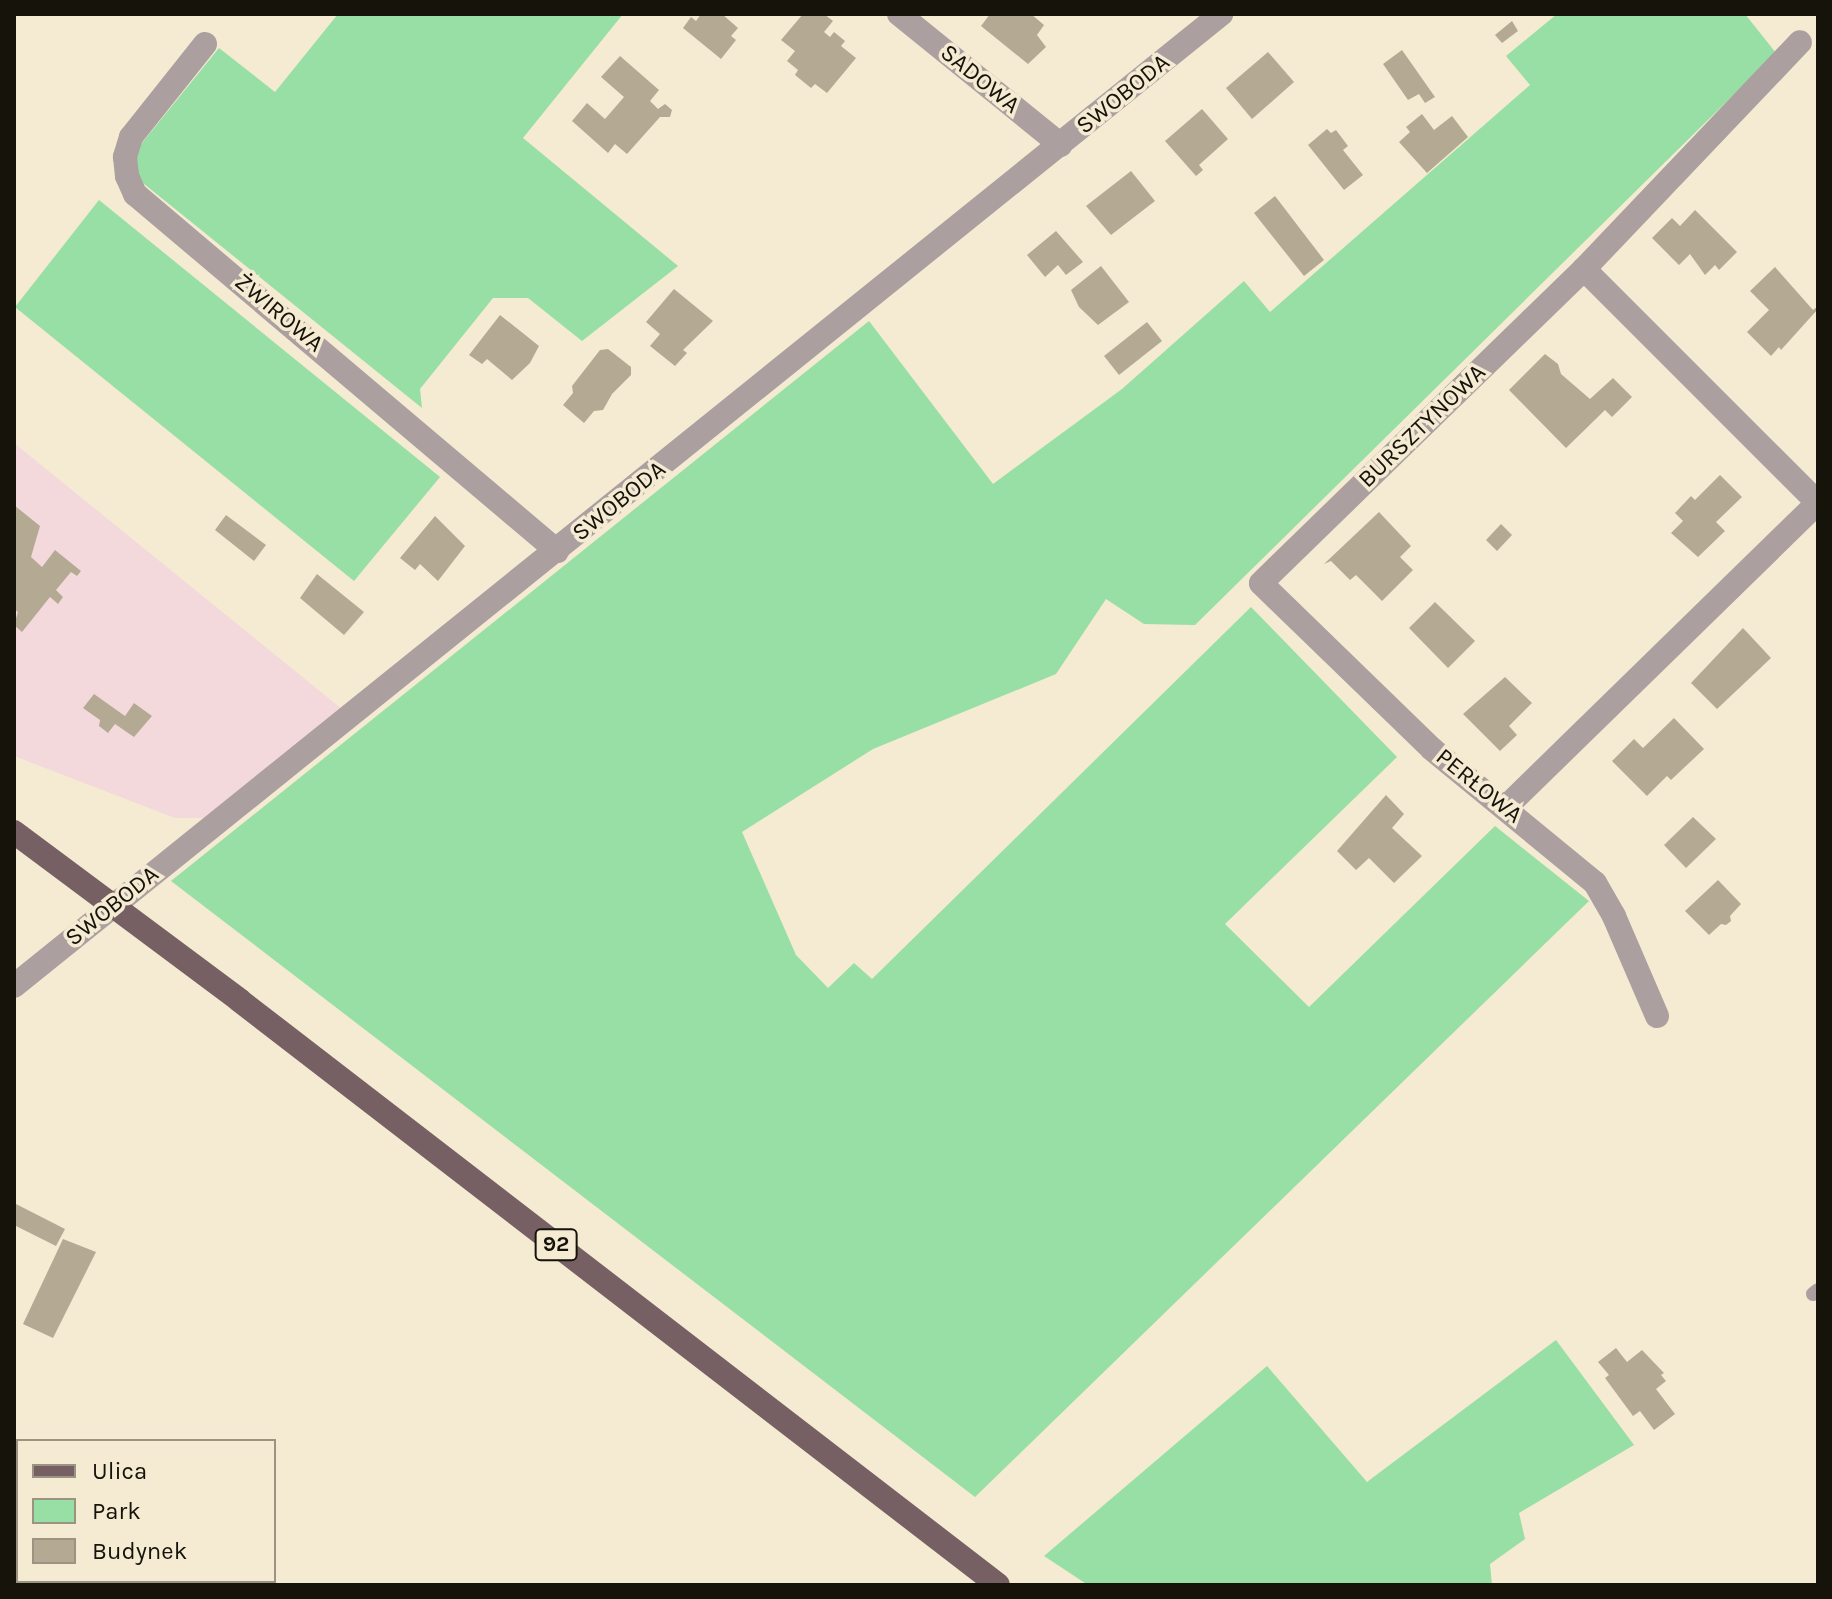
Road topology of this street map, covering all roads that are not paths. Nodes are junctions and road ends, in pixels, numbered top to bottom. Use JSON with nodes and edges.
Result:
{"nodes":[{"id":1,"x":899,"y":14,"type":"edge"},
{"id":2,"x":1221,"y":14,"type":"edge"},
{"id":3,"x":1800,"y":42,"type":"dead end"},
{"id":4,"x":205,"y":44,"type":"dead end"},
{"id":5,"x":1061,"y":145,"type":"junction"},
{"id":6,"x":1584,"y":269,"type":"junction"},
{"id":7,"x":1818,"y":503,"type":"edge"},
{"id":8,"x":557,"y":551,"type":"junction"},
{"id":9,"x":1261,"y":583,"type":"joint"},
{"id":10,"x":1506,"y":807,"type":"junction"},
{"id":11,"x":14,"y":832,"type":"edge"},
{"id":12,"x":113,"y":905,"type":"junction"},
{"id":13,"x":14,"y":986,"type":"edge"},
{"id":14,"x":1657,"y":1016,"type":"dead end"},
{"id":15,"x":998,"y":1585,"type":"edge"}],
"edges":[{"from":1,"to":5,"type":"street","name":"SADOWA"},
{"from":2,"to":5,"type":"street","name":"SWOBODA"},
{"from":3,"to":6,"type":"street","name":"BURSZTYNOWA"},
{"from":4,"to":8,"type":"street","name":"ŻWIROWA"},
{"from":5,"to":8,"type":"street","name":"SWOBODA"},
{"from":6,"to":7,"type":"street"},
{"from":6,"to":9,"type":"street","name":"BURSZTYNOWA"},
{"from":7,"to":10,"type":"street"},
{"from":8,"to":12,"type":"street","name":"SWOBODA"},
{"from":9,"to":10,"type":"street","name":"PERŁOWA"},
{"from":10,"to":14,"type":"street","name":"PERŁOWA"},
{"from":11,"to":12,"type":"main road","number":"92"},
{"from":12,"to":13,"type":"street","name":"SWOBODA"},
{"from":12,"to":15,"type":"main road","number":"92"}]}
